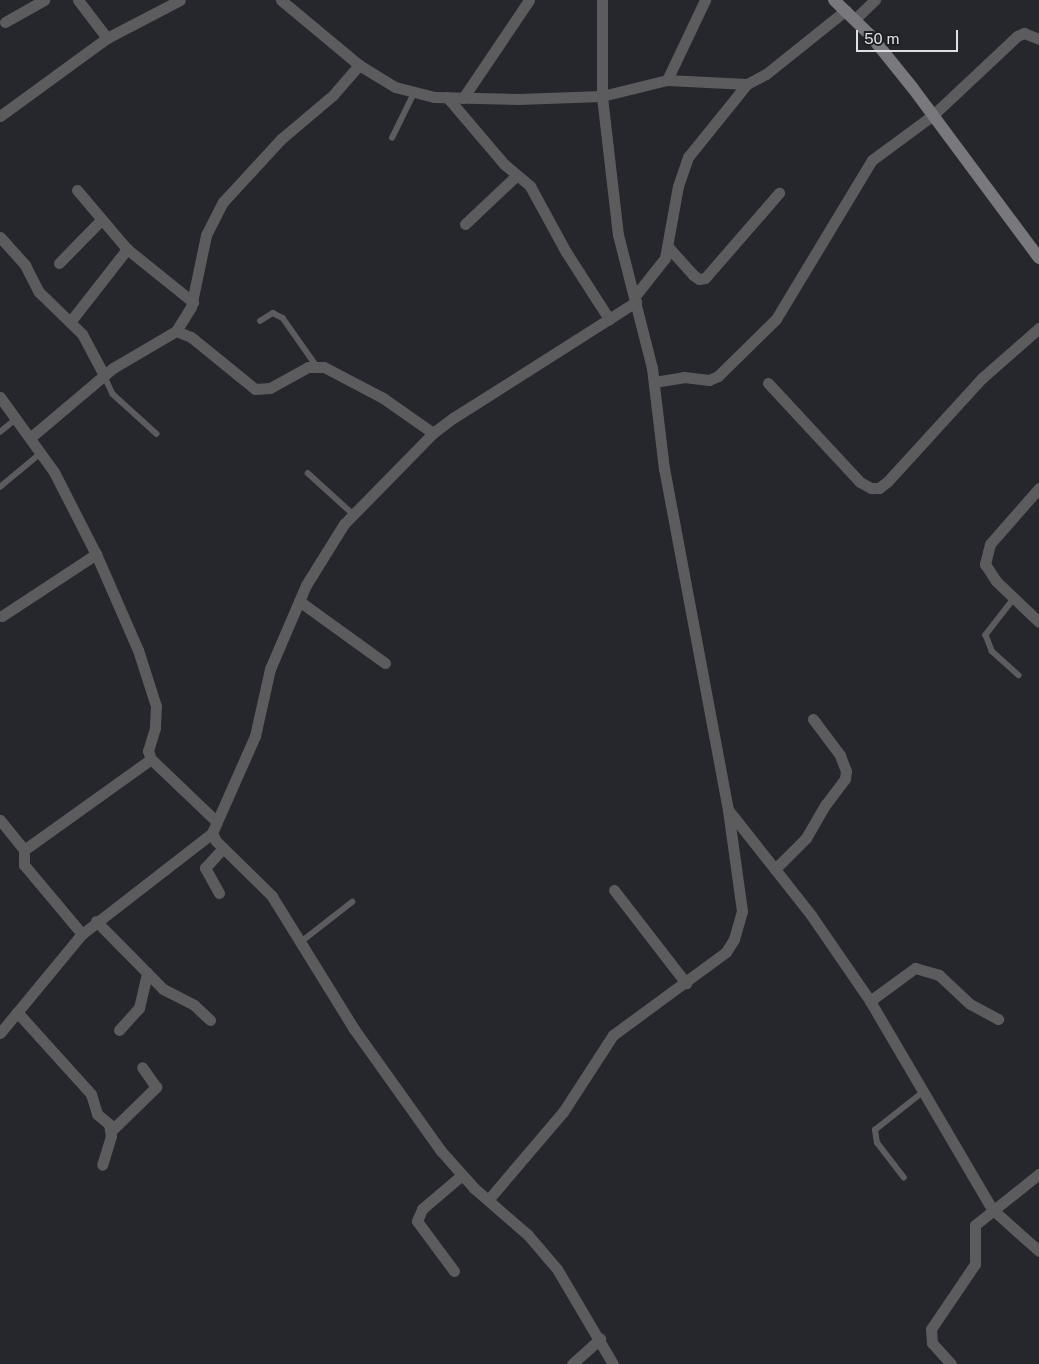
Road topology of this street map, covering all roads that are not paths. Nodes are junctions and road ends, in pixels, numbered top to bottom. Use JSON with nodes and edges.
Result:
{"nodes":[{"id":1,"x":44,"y":0,"type":"edge"},
{"id":2,"x":78,"y":0,"type":"edge"},
{"id":3,"x":180,"y":0,"type":"edge"},
{"id":4,"x":280,"y":0,"type":"edge"},
{"id":5,"x":529,"y":0,"type":"edge"},
{"id":6,"x":602,"y":0,"type":"edge"},
{"id":7,"x":705,"y":0,"type":"edge"},
{"id":8,"x":834,"y":0,"type":"edge"},
{"id":9,"x":875,"y":0,"type":"edge"},
{"id":10,"x":851,"y":15,"type":"junction"},
{"id":11,"x":5,"y":22,"type":"dead end"},
{"id":12,"x":108,"y":38,"type":"junction"},
{"id":13,"x":1039,"y":39,"type":"edge"},
{"id":14,"x":359,"y":65,"type":"junction"},
{"id":15,"x":668,"y":80,"type":"junction"},
{"id":16,"x":747,"y":84,"type":"junction"},
{"id":17,"x":414,"y":93,"type":"junction"},
{"id":18,"x":602,"y":96,"type":"junction"},
{"id":19,"x":447,"y":97,"type":"junction"},
{"id":20,"x":463,"y":98,"type":"junction"},
{"id":21,"x":0,"y":116,"type":"edge"},
{"id":22,"x":933,"y":116,"type":"junction"},
{"id":23,"x":392,"y":138,"type":"dead end"},
{"id":24,"x":517,"y":175,"type":"junction"},
{"id":25,"x":77,"y":190,"type":"dead end"},
{"id":26,"x":779,"y":193,"type":"dead end"},
{"id":27,"x":101,"y":220,"type":"junction"},
{"id":28,"x":465,"y":224,"type":"dead end"},
{"id":29,"x":0,"y":237,"type":"edge"},
{"id":30,"x":668,"y":248,"type":"junction"},
{"id":31,"x":128,"y":249,"type":"junction"},
{"id":32,"x":1039,"y":258,"type":"edge"},
{"id":33,"x":59,"y":263,"type":"dead end"},
{"id":34,"x":636,"y":299,"type":"junction"},
{"id":35,"x":193,"y":302,"type":"junction"},
{"id":36,"x":609,"y":319,"type":"junction"},
{"id":37,"x":260,"y":321,"type":"dead end"},
{"id":38,"x":70,"y":322,"type":"junction"},
{"id":39,"x":1039,"y":328,"type":"edge"},
{"id":40,"x":176,"y":331,"type":"junction"},
{"id":41,"x":316,"y":365,"type":"junction"},
{"id":42,"x":104,"y":375,"type":"junction"},
{"id":43,"x":654,"y":382,"type":"junction"},
{"id":44,"x":768,"y":383,"type":"dead end"},
{"id":45,"x":0,"y":397,"type":"edge"},
{"id":46,"x":17,"y":418,"type":"junction"},
{"id":47,"x":0,"y":432,"type":"edge"},
{"id":48,"x":434,"y":433,"type":"junction"},
{"id":49,"x":156,"y":434,"type":"dead end"},
{"id":50,"x":31,"y":437,"type":"junction"},
{"id":51,"x":41,"y":453,"type":"junction"},
{"id":52,"x":308,"y":473,"type":"dead end"},
{"id":53,"x":0,"y":488,"type":"edge"},
{"id":54,"x":1039,"y":488,"type":"edge"},
{"id":55,"x":353,"y":514,"type":"junction"},
{"id":56,"x":96,"y":554,"type":"junction"},
{"id":57,"x":1014,"y":599,"type":"junction"},
{"id":58,"x":299,"y":601,"type":"junction"},
{"id":59,"x":2,"y":616,"type":"dead end"},
{"id":60,"x":1039,"y":622,"type":"edge"},
{"id":61,"x":385,"y":663,"type":"dead end"},
{"id":62,"x":1019,"y":675,"type":"dead end"},
{"id":63,"x":813,"y":719,"type":"dead end"},
{"id":64,"x":151,"y":759,"type":"junction"},
{"id":65,"x":728,"y":810,"type":"junction"},
{"id":66,"x":217,"y":822,"type":"junction"},
{"id":67,"x":2,"y":827,"type":"edge"},
{"id":68,"x":212,"y":833,"type":"junction"},
{"id":69,"x":223,"y":848,"type":"junction"},
{"id":70,"x":24,"y":850,"type":"junction"},
{"id":71,"x":775,"y":869,"type":"junction"},
{"id":72,"x":614,"y":890,"type":"dead end"},
{"id":73,"x":219,"y":893,"type":"dead end"},
{"id":74,"x":352,"y":902,"type":"dead end"},
{"id":75,"x":96,"y":921,"type":"junction"},
{"id":76,"x":82,"y":934,"type":"junction"},
{"id":77,"x":301,"y":942,"type":"junction"},
{"id":78,"x":147,"y":973,"type":"junction"},
{"id":79,"x":686,"y":983,"type":"junction"},
{"id":80,"x":870,"y":1001,"type":"junction"},
{"id":81,"x":17,"y":1012,"type":"junction"},
{"id":82,"x":998,"y":1019,"type":"dead end"},
{"id":83,"x":210,"y":1020,"type":"dead end"},
{"id":84,"x":118,"y":1030,"type":"dead end"},
{"id":85,"x":0,"y":1033,"type":"edge"},
{"id":86,"x":142,"y":1067,"type":"dead end"},
{"id":87,"x":925,"y":1091,"type":"junction"},
{"id":88,"x":112,"y":1130,"type":"junction"},
{"id":89,"x":102,"y":1165,"type":"dead end"},
{"id":90,"x":1039,"y":1174,"type":"edge"},
{"id":91,"x":462,"y":1175,"type":"junction"},
{"id":92,"x":904,"y":1178,"type":"dead end"},
{"id":93,"x":488,"y":1200,"type":"junction"},
{"id":94,"x":992,"y":1208,"type":"junction"},
{"id":95,"x":1039,"y":1251,"type":"edge"},
{"id":96,"x":454,"y":1271,"type":"dead end"},
{"id":97,"x":600,"y":1339,"type":"junction"},
{"id":98,"x":572,"y":1364,"type":"edge"},
{"id":99,"x":613,"y":1364,"type":"edge"},
{"id":100,"x":951,"y":1364,"type":"edge"}],
"edges":[{"from":1,"to":11,"type":"street"},
{"from":2,"to":12,"type":"street"},
{"from":3,"to":12,"type":"street"},
{"from":4,"to":14,"type":"street"},
{"from":5,"to":20,"type":"street"},
{"from":6,"to":18,"type":"street"},
{"from":7,"to":15,"type":"street"},
{"from":8,"to":10,"type":"main road"},
{"from":9,"to":10,"type":"street"},
{"from":10,"to":16,"type":"street"},
{"from":10,"to":22,"type":"main road"},
{"from":12,"to":21,"type":"street"},
{"from":13,"to":22,"type":"street"},
{"from":14,"to":17,"type":"street"},
{"from":14,"to":35,"type":"street"},
{"from":15,"to":16,"type":"street"},
{"from":15,"to":18,"type":"street"},
{"from":16,"to":30,"type":"street"},
{"from":17,"to":19,"type":"street"},
{"from":17,"to":23,"type":"lane"},
{"from":18,"to":20,"type":"street"},
{"from":18,"to":34,"type":"street"},
{"from":19,"to":20,"type":"street"},
{"from":19,"to":24,"type":"street"},
{"from":22,"to":32,"type":"main road"},
{"from":22,"to":43,"type":"street"},
{"from":24,"to":28,"type":"street"},
{"from":24,"to":36,"type":"street"},
{"from":25,"to":27,"type":"street"},
{"from":26,"to":30,"type":"street"},
{"from":27,"to":31,"type":"street"},
{"from":27,"to":33,"type":"street"},
{"from":29,"to":38,"type":"street"},
{"from":30,"to":34,"type":"street"},
{"from":31,"to":35,"type":"street"},
{"from":31,"to":38,"type":"street"},
{"from":34,"to":36,"type":"street"},
{"from":34,"to":43,"type":"street"},
{"from":35,"to":40,"type":"street"},
{"from":36,"to":48,"type":"street"},
{"from":37,"to":41,"type":"lane"},
{"from":38,"to":42,"type":"street"},
{"from":39,"to":44,"type":"street"},
{"from":40,"to":41,"type":"street"},
{"from":40,"to":42,"type":"street"},
{"from":41,"to":48,"type":"street"},
{"from":42,"to":49,"type":"lane"},
{"from":42,"to":50,"type":"street"},
{"from":43,"to":65,"type":"street"},
{"from":45,"to":46,"type":"street"},
{"from":46,"to":47,"type":"lane"},
{"from":46,"to":50,"type":"street"},
{"from":48,"to":55,"type":"street"},
{"from":50,"to":51,"type":"street"},
{"from":51,"to":53,"type":"lane"},
{"from":51,"to":56,"type":"street"},
{"from":52,"to":55,"type":"lane"},
{"from":54,"to":57,"type":"street"},
{"from":55,"to":58,"type":"street"},
{"from":56,"to":59,"type":"street"},
{"from":56,"to":64,"type":"street"},
{"from":57,"to":60,"type":"street"},
{"from":57,"to":62,"type":"lane"},
{"from":58,"to":61,"type":"street"},
{"from":58,"to":66,"type":"street"},
{"from":63,"to":71,"type":"street"},
{"from":64,"to":66,"type":"street"},
{"from":64,"to":70,"type":"street"},
{"from":65,"to":71,"type":"street"},
{"from":65,"to":79,"type":"street"},
{"from":66,"to":68,"type":"street"},
{"from":67,"to":70,"type":"street"},
{"from":68,"to":69,"type":"street"},
{"from":68,"to":75,"type":"street"},
{"from":69,"to":73,"type":"street"},
{"from":69,"to":77,"type":"street"},
{"from":70,"to":76,"type":"street"},
{"from":71,"to":80,"type":"street"},
{"from":72,"to":79,"type":"street"},
{"from":74,"to":77,"type":"lane"},
{"from":75,"to":76,"type":"street"},
{"from":75,"to":78,"type":"street"},
{"from":76,"to":81,"type":"street"},
{"from":77,"to":91,"type":"street"},
{"from":78,"to":83,"type":"street"},
{"from":78,"to":84,"type":"street"},
{"from":79,"to":93,"type":"street"},
{"from":80,"to":82,"type":"street"},
{"from":80,"to":87,"type":"street"},
{"from":81,"to":85,"type":"street"},
{"from":81,"to":88,"type":"street"},
{"from":86,"to":88,"type":"street"},
{"from":87,"to":92,"type":"lane"},
{"from":87,"to":94,"type":"street"},
{"from":88,"to":89,"type":"street"},
{"from":90,"to":94,"type":"street"},
{"from":91,"to":93,"type":"street"},
{"from":91,"to":96,"type":"street"},
{"from":93,"to":97,"type":"street"},
{"from":94,"to":95,"type":"street"},
{"from":94,"to":100,"type":"street"},
{"from":97,"to":98,"type":"street"},
{"from":97,"to":99,"type":"street"}]}
